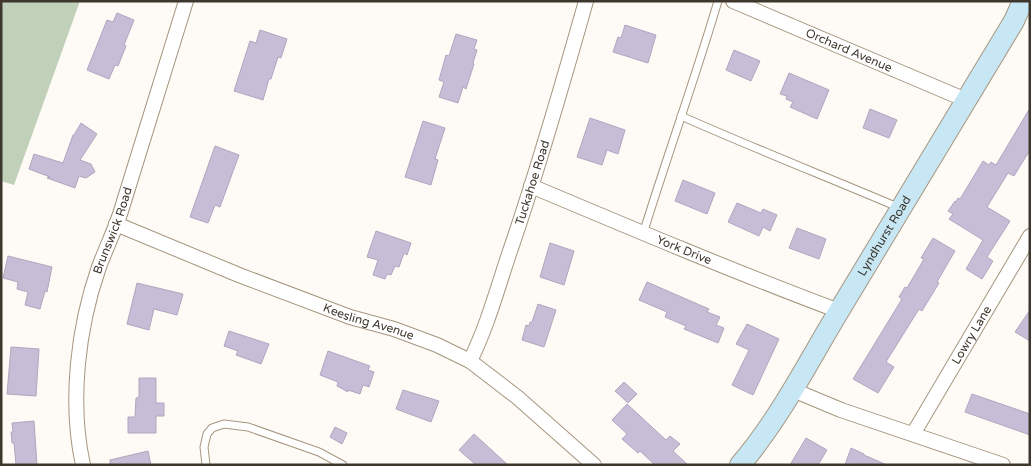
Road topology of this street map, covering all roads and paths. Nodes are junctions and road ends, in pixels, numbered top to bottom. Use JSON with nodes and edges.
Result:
{"nodes":[{"id":1,"x":186,"y":1,"type":"edge"},
{"id":2,"x":586,"y":1,"type":"edge"},
{"id":3,"x":718,"y":1,"type":"edge"},
{"id":4,"x":733,"y":1,"type":"edge"},
{"id":5,"x":1023,"y":1,"type":"edge"},
{"id":6,"x":966,"y":100,"type":"junction"},
{"id":7,"x":681,"y":116,"type":"junction"},
{"id":8,"x":531,"y":186,"type":"junction"},
{"id":9,"x":901,"y":208,"type":"junction"},
{"id":10,"x":116,"y":224,"type":"junction"},
{"id":11,"x":643,"y":234,"type":"junction"},
{"id":12,"x":1030,"y":236,"type":"edge"},
{"id":13,"x":839,"y":312,"type":"junction"},
{"id":14,"x":470,"y":361,"type":"junction"},
{"id":15,"x":793,"y":390,"type":"junction"},
{"id":16,"x":913,"y":434,"type":"junction"},
{"id":17,"x":82,"y":465,"type":"edge"},
{"id":18,"x":206,"y":465,"type":"edge"},
{"id":19,"x":343,"y":465,"type":"edge"},
{"id":20,"x":594,"y":465,"type":"edge"},
{"id":21,"x":740,"y":465,"type":"edge"},
{"id":22,"x":1003,"y":465,"type":"edge"}],
"edges":[{"from":1,"to":10,"type":"street","name":"Brunswick Road"},
{"from":2,"to":8,"type":"street","name":"Tuckahoe Road"},
{"from":3,"to":7,"type":"lane"},
{"from":4,"to":6,"type":"street","name":"Orchard Avenue"},
{"from":5,"to":6,"type":"main road","name":"Lyndhurst Road"},
{"from":6,"to":9,"type":"main road","name":"Lyndhurst Road"},
{"from":7,"to":9,"type":"lane"},
{"from":7,"to":11,"type":"lane"},
{"from":8,"to":11,"type":"street","name":"York Drive"},
{"from":8,"to":14,"type":"street","name":"Tuckahoe Road"},
{"from":9,"to":13,"type":"main road","name":"Lyndhurst Road"},
{"from":10,"to":14,"type":"street","name":"Keesling Avenue"},
{"from":10,"to":17,"type":"street","name":"Brunswick Road"},
{"from":11,"to":13,"type":"street","name":"York Drive"},
{"from":12,"to":16,"type":"street","name":"Lowry Lane"},
{"from":13,"to":15,"type":"main road","name":"Lyndhurst Road"},
{"from":14,"to":20,"type":"street","name":"Keesling Avenue"},
{"from":15,"to":16,"type":"street"},
{"from":15,"to":21,"type":"main road","name":"Lyndhurst Road"},
{"from":16,"to":22,"type":"street"},
{"from":18,"to":19,"type":"lane"}]}
